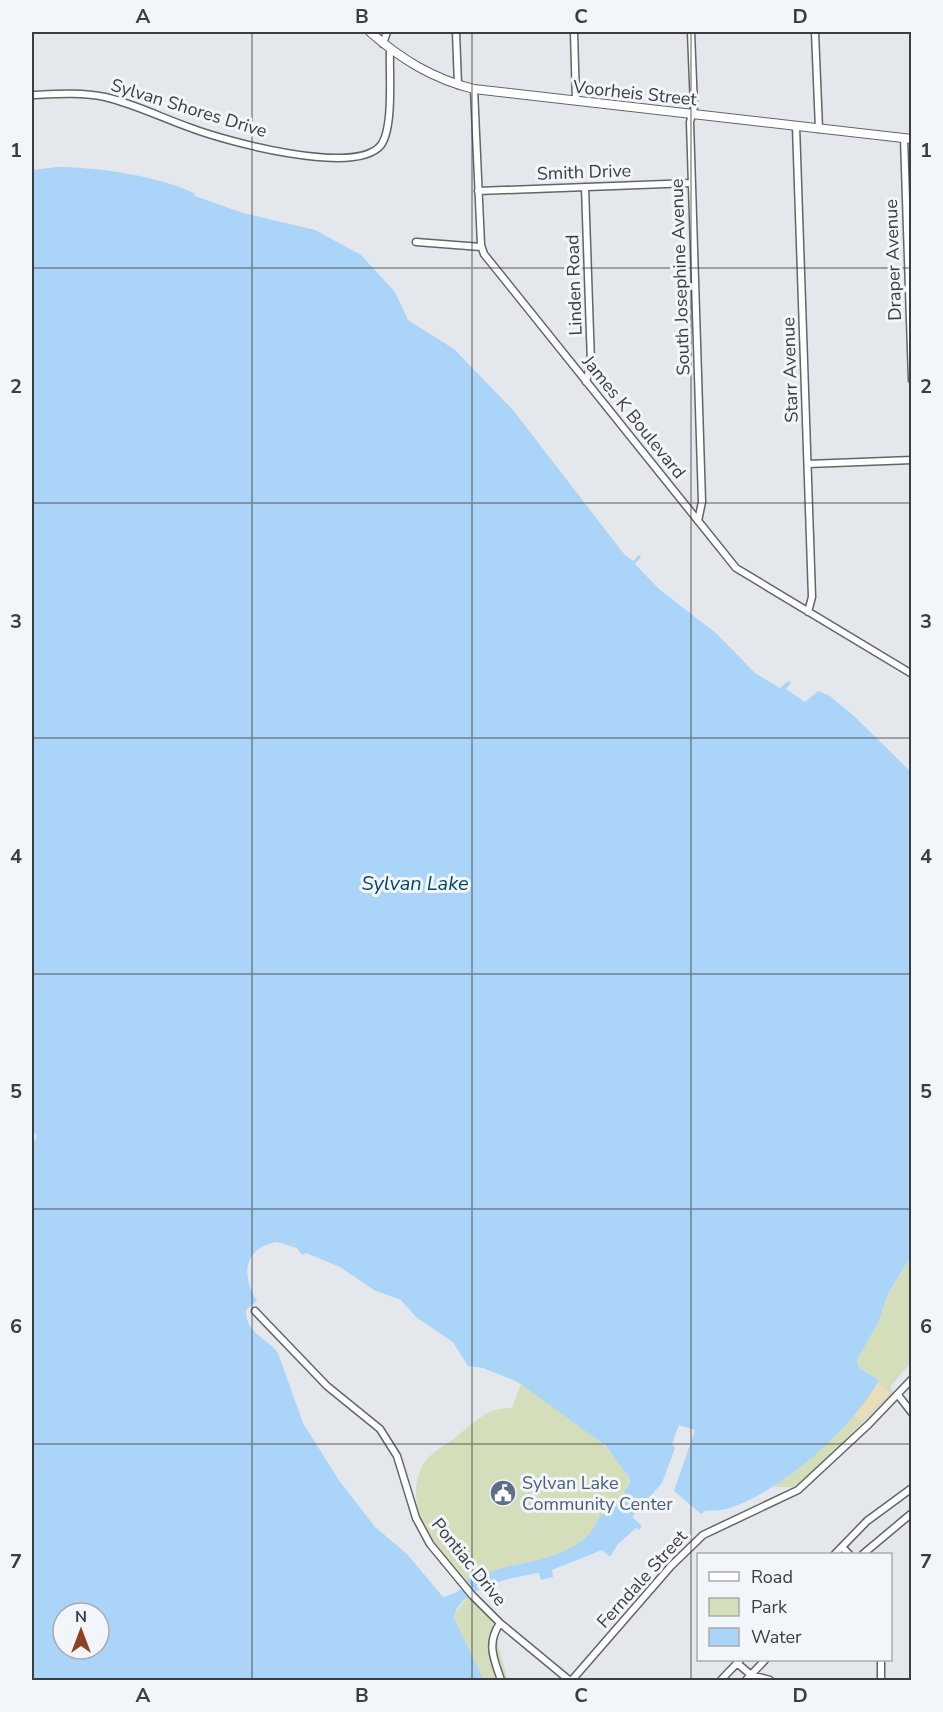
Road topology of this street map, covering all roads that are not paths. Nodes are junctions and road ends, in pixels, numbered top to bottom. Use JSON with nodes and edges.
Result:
{"nodes":[{"id":1,"x":370,"y":32,"type":"edge"},
{"id":2,"x":387,"y":32,"type":"edge"},
{"id":3,"x":456,"y":32,"type":"edge"},
{"id":4,"x":574,"y":32,"type":"edge"},
{"id":5,"x":691,"y":32,"type":"edge"},
{"id":6,"x":815,"y":32,"type":"edge"},
{"id":7,"x":383,"y":44,"type":"junction"},
{"id":8,"x":390,"y":50,"type":"junction"},
{"id":9,"x":458,"y":85,"type":"junction"},
{"id":10,"x":474,"y":89,"type":"junction"},
{"id":11,"x":32,"y":95,"type":"edge"},
{"id":12,"x":576,"y":101,"type":"junction"},
{"id":13,"x":692,"y":114,"type":"junction"},
{"id":14,"x":796,"y":126,"type":"junction"},
{"id":15,"x":819,"y":129,"type":"junction"},
{"id":16,"x":908,"y":139,"type":"edge"},
{"id":17,"x":692,"y":183,"type":"junction"},
{"id":18,"x":585,"y":187,"type":"junction"},
{"id":19,"x":478,"y":191,"type":"junction"},
{"id":20,"x":416,"y":243,"type":"dead end"},
{"id":21,"x":481,"y":247,"type":"junction"},
{"id":22,"x":912,"y":380,"type":"edge"},
{"id":23,"x":586,"y":382,"type":"junction"},
{"id":24,"x":912,"y":460,"type":"edge"},
{"id":25,"x":808,"y":464,"type":"junction"},
{"id":26,"x":698,"y":521,"type":"junction"},
{"id":27,"x":808,"y":612,"type":"junction"},
{"id":28,"x":912,"y":674,"type":"edge"},
{"id":29,"x":255,"y":1311,"type":"dead end"},
{"id":30,"x":912,"y":1379,"type":"edge"},
{"id":31,"x":897,"y":1395,"type":"junction"},
{"id":32,"x":912,"y":1413,"type":"edge"},
{"id":33,"x":912,"y":1488,"type":"edge"},
{"id":34,"x":912,"y":1513,"type":"edge"},
{"id":35,"x":842,"y":1547,"type":"junction"},
{"id":36,"x":836,"y":1553,"type":"edge"},
{"id":37,"x":848,"y":1553,"type":"edge"},
{"id":38,"x":864,"y":1553,"type":"edge"},
{"id":39,"x":501,"y":1623,"type":"junction"},
{"id":40,"x":739,"y":1661,"type":"edge"},
{"id":41,"x":763,"y":1661,"type":"edge"},
{"id":42,"x":881,"y":1661,"type":"edge"},
{"id":43,"x":748,"y":1678,"type":"edge"},
{"id":44,"x":501,"y":1680,"type":"edge"},
{"id":45,"x":570,"y":1680,"type":"edge"},
{"id":46,"x":722,"y":1680,"type":"edge"},
{"id":47,"x":770,"y":1680,"type":"edge"},
{"id":48,"x":881,"y":1680,"type":"edge"}],
"edges":[{"from":1,"to":7,"type":"street","name":"Voorheis Street"},
{"from":2,"to":7,"type":"street"},
{"from":3,"to":9,"type":"street"},
{"from":4,"to":12,"type":"street"},
{"from":5,"to":13,"type":"street","name":"South Josephine Avenue"},
{"from":6,"to":15,"type":"street"},
{"from":7,"to":8,"type":"street","name":"Voorheis Street"},
{"from":8,"to":9,"type":"street","name":"Voorheis Street"},
{"from":8,"to":11,"type":"street","name":"Sylvan Shores Drive"},
{"from":9,"to":10,"type":"street","name":"Voorheis Street"},
{"from":10,"to":12,"type":"street","name":"Voorheis Street"},
{"from":10,"to":19,"type":"street"},
{"from":12,"to":13,"type":"street","name":"Voorheis Street"},
{"from":13,"to":14,"type":"street","name":"Voorheis Street"},
{"from":13,"to":17,"type":"street","name":"South Josephine Avenue"},
{"from":14,"to":15,"type":"street","name":"Voorheis Street"},
{"from":14,"to":25,"type":"street","name":"Starr Avenue"},
{"from":15,"to":16,"type":"street","name":"Voorheis Street"},
{"from":16,"to":22,"type":"street","name":"Draper Avenue"},
{"from":17,"to":18,"type":"street","name":"Smith Drive"},
{"from":17,"to":26,"type":"street","name":"South Josephine Avenue"},
{"from":18,"to":19,"type":"street","name":"Smith Drive"},
{"from":18,"to":23,"type":"street","name":"Linden Road"},
{"from":19,"to":21,"type":"street"},
{"from":20,"to":21,"type":"street"},
{"from":21,"to":23,"type":"street","name":"James K Boulevard"},
{"from":23,"to":26,"type":"street","name":"James K Boulevard"},
{"from":24,"to":25,"type":"street"},
{"from":25,"to":27,"type":"street","name":"Starr Avenue"},
{"from":26,"to":27,"type":"street","name":"James K Boulevard"},
{"from":27,"to":28,"type":"street","name":"James K Boulevard"},
{"from":29,"to":39,"type":"street","name":"Pontiac Drive"},
{"from":30,"to":31,"type":"street","name":"Ferndale Street"},
{"from":31,"to":32,"type":"street"},
{"from":31,"to":45,"type":"street","name":"Ferndale Street"},
{"from":33,"to":35,"type":"street"},
{"from":34,"to":38,"type":"street"},
{"from":35,"to":36,"type":"street"},
{"from":35,"to":37,"type":"street"},
{"from":39,"to":44,"type":"street"},
{"from":39,"to":45,"type":"street","name":"Pontiac Drive"},
{"from":40,"to":43,"type":"street"},
{"from":40,"to":46,"type":"street"},
{"from":41,"to":43,"type":"street"},
{"from":42,"to":48,"type":"street"},
{"from":43,"to":47,"type":"street"}]}
